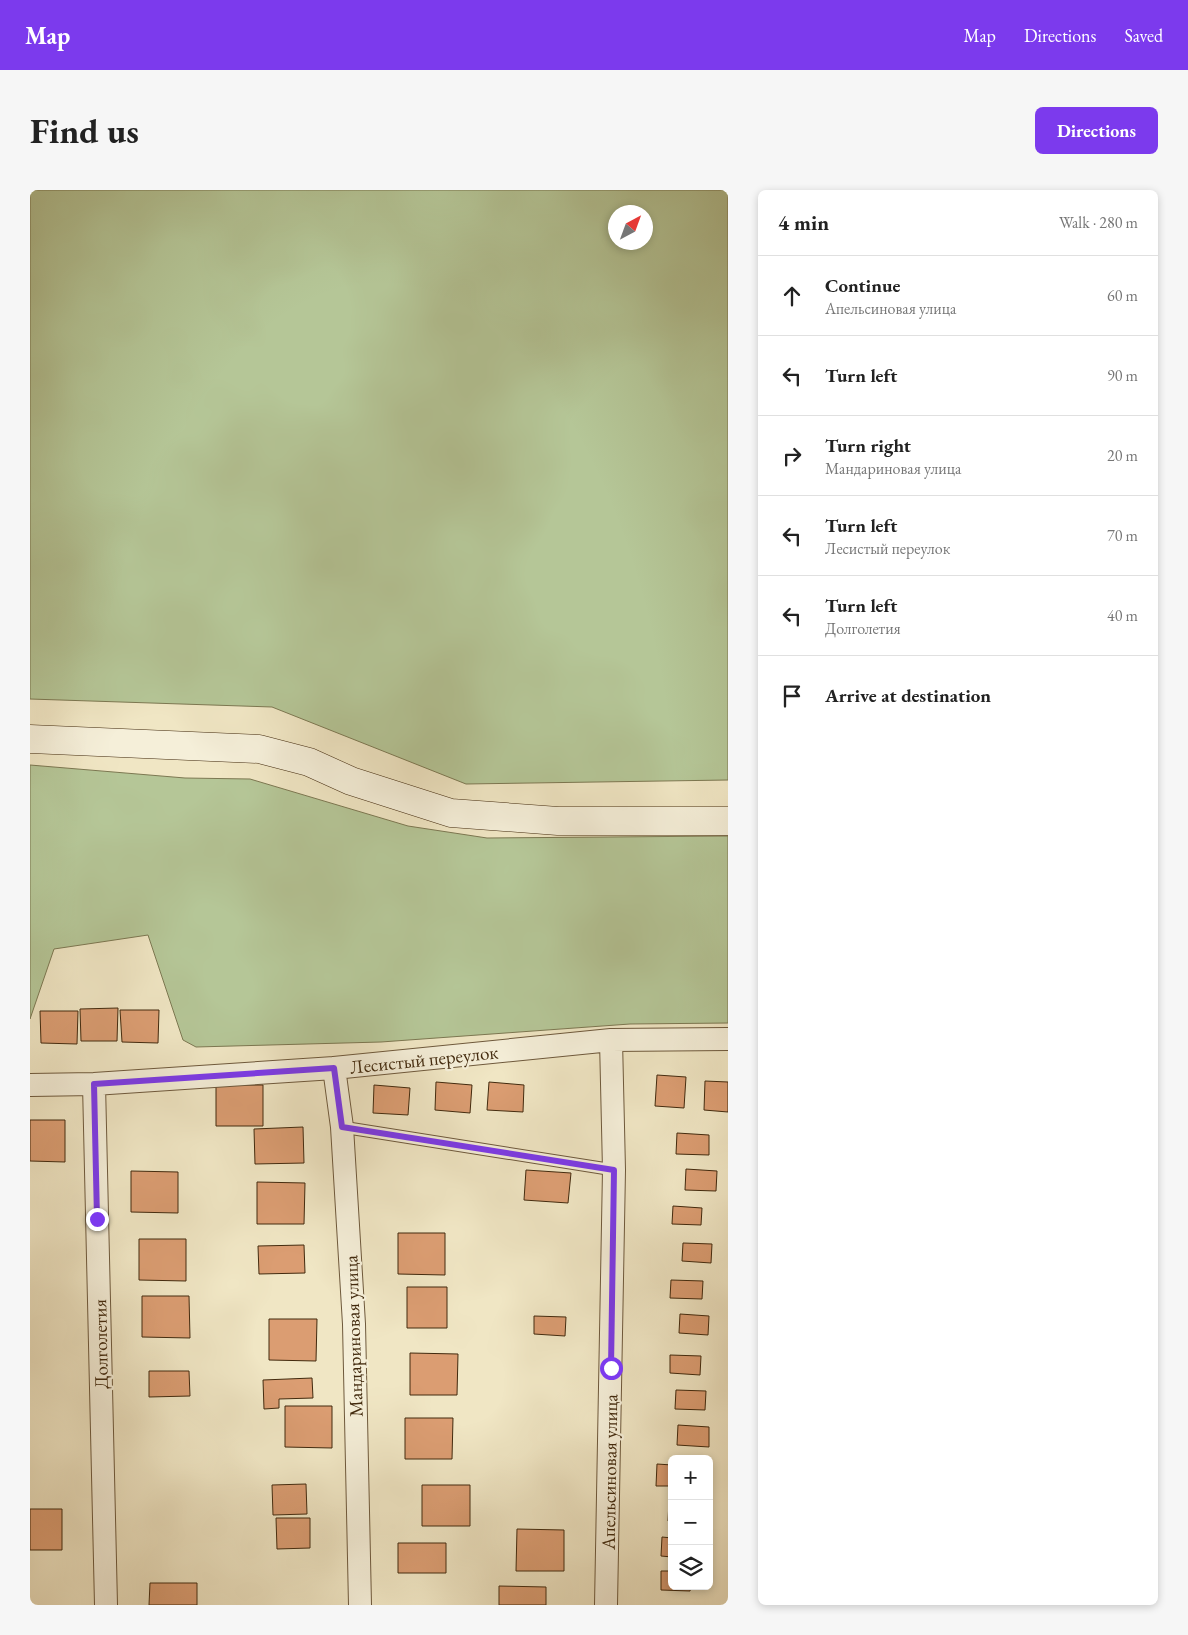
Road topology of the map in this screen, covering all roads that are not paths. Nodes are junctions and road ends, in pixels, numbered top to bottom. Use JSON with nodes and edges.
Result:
{"nodes":[{"id":1,"x":30,"y":739,"type":"edge"},
{"id":2,"x":728,"y":821,"type":"edge"},
{"id":3,"x":728,"y":1039,"type":"edge"},
{"id":4,"x":611,"y":1040,"type":"junction"},
{"id":5,"x":334,"y":1068,"type":"junction"},
{"id":6,"x":94,"y":1084,"type":"junction"},
{"id":7,"x":30,"y":1085,"type":"edge"},
{"id":8,"x":342,"y":1127,"type":"junction"},
{"id":9,"x":614,"y":1170,"type":"junction"},
{"id":10,"x":106,"y":1605,"type":"edge"},
{"id":11,"x":360,"y":1605,"type":"edge"},
{"id":12,"x":606,"y":1605,"type":"edge"}],
"edges":[{"from":1,"to":2,"type":"main road"},
{"from":3,"to":4,"type":"street","name":"Лесистый переулок"},
{"from":4,"to":5,"type":"street","name":"Лесистый переулок"},
{"from":4,"to":9,"type":"street","name":"Апельсиновая улица"},
{"from":5,"to":6,"type":"street","name":"Лесистый переулок"},
{"from":5,"to":8,"type":"street","name":"Мандариновая улица"},
{"from":6,"to":7,"type":"street","name":"Лесистый переулок"},
{"from":6,"to":10,"type":"street","name":"Долголетия"},
{"from":8,"to":9,"type":"lane"},
{"from":8,"to":11,"type":"street","name":"Мандариновая улица"},
{"from":9,"to":12,"type":"street","name":"Апельсиновая улица"}]}
